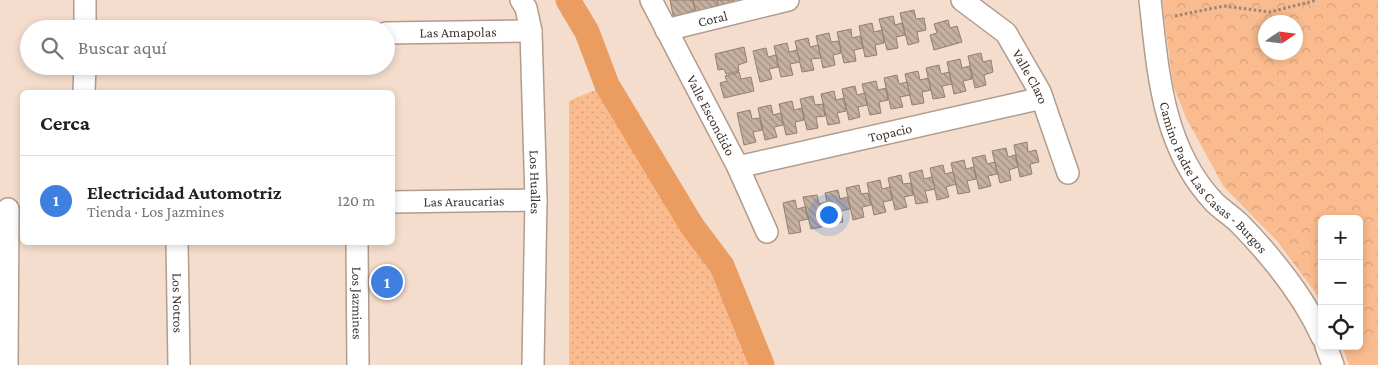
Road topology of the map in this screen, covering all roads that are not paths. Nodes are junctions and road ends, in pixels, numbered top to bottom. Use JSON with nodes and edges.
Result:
{"nodes":[{"id":1,"x":85,"y":0,"type":"edge"},
{"id":2,"x":521,"y":0,"type":"edge"},
{"id":3,"x":651,"y":0,"type":"edge"},
{"id":4,"x":788,"y":0,"type":"edge"},
{"id":5,"x":962,"y":0,"type":"edge"},
{"id":6,"x":1151,"y":10,"type":"edge"},
{"id":7,"x":85,"y":20,"type":"edge"},
{"id":8,"x":666,"y":30,"type":"junction"},
{"id":9,"x":531,"y":31,"type":"junction"},
{"id":10,"x":395,"y":33,"type":"edge"},
{"id":11,"x":84,"y":75,"type":"edge"},
{"id":12,"x":84,"y":90,"type":"edge"},
{"id":13,"x":1042,"y":98,"type":"junction"},
{"id":14,"x":738,"y":167,"type":"junction"},
{"id":15,"x":1068,"y":173,"type":"dead end"},
{"id":16,"x":536,"y":200,"type":"junction"},
{"id":17,"x":395,"y":202,"type":"edge"},
{"id":18,"x":10,"y":208,"type":"edge"},
{"id":19,"x":767,"y":232,"type":"dead end"},
{"id":20,"x":177,"y":245,"type":"edge"},
{"id":21,"x":357,"y":245,"type":"edge"},
{"id":22,"x":1318,"y":330,"type":"edge"},
{"id":23,"x":1327,"y":350,"type":"edge"},
{"id":24,"x":7,"y":365,"type":"edge"},
{"id":25,"x":178,"y":365,"type":"edge"},
{"id":26,"x":358,"y":365,"type":"edge"},
{"id":27,"x":533,"y":365,"type":"edge"},
{"id":28,"x":1333,"y":365,"type":"edge"}],
"edges":[{"from":1,"to":7,"type":"street"},
{"from":2,"to":9,"type":"street","name":"Los Hualles"},
{"from":3,"to":8,"type":"street","name":"Valle Escondido"},
{"from":4,"to":8,"type":"street","name":"Coral"},
{"from":5,"to":13,"type":"street","name":"Valle Claro"},
{"from":6,"to":22,"type":"street","name":"Camino Padre Las Casas - Burgos"},
{"from":8,"to":14,"type":"street","name":"Valle Escondido"},
{"from":9,"to":10,"type":"street","name":"Las Amapolas"},
{"from":9,"to":16,"type":"street","name":"Los Hualles"},
{"from":11,"to":12,"type":"street"},
{"from":13,"to":14,"type":"street","name":"Topacio"},
{"from":13,"to":15,"type":"street","name":"Valle Claro"},
{"from":14,"to":19,"type":"street","name":"Valle Escondido"},
{"from":16,"to":17,"type":"street","name":"Las Araucarias"},
{"from":16,"to":27,"type":"street","name":"Los Hualles"},
{"from":18,"to":24,"type":"street"},
{"from":20,"to":25,"type":"street","name":"Los Notros"},
{"from":21,"to":26,"type":"street","name":"Los Jazmines"},
{"from":23,"to":28,"type":"street"}]}
